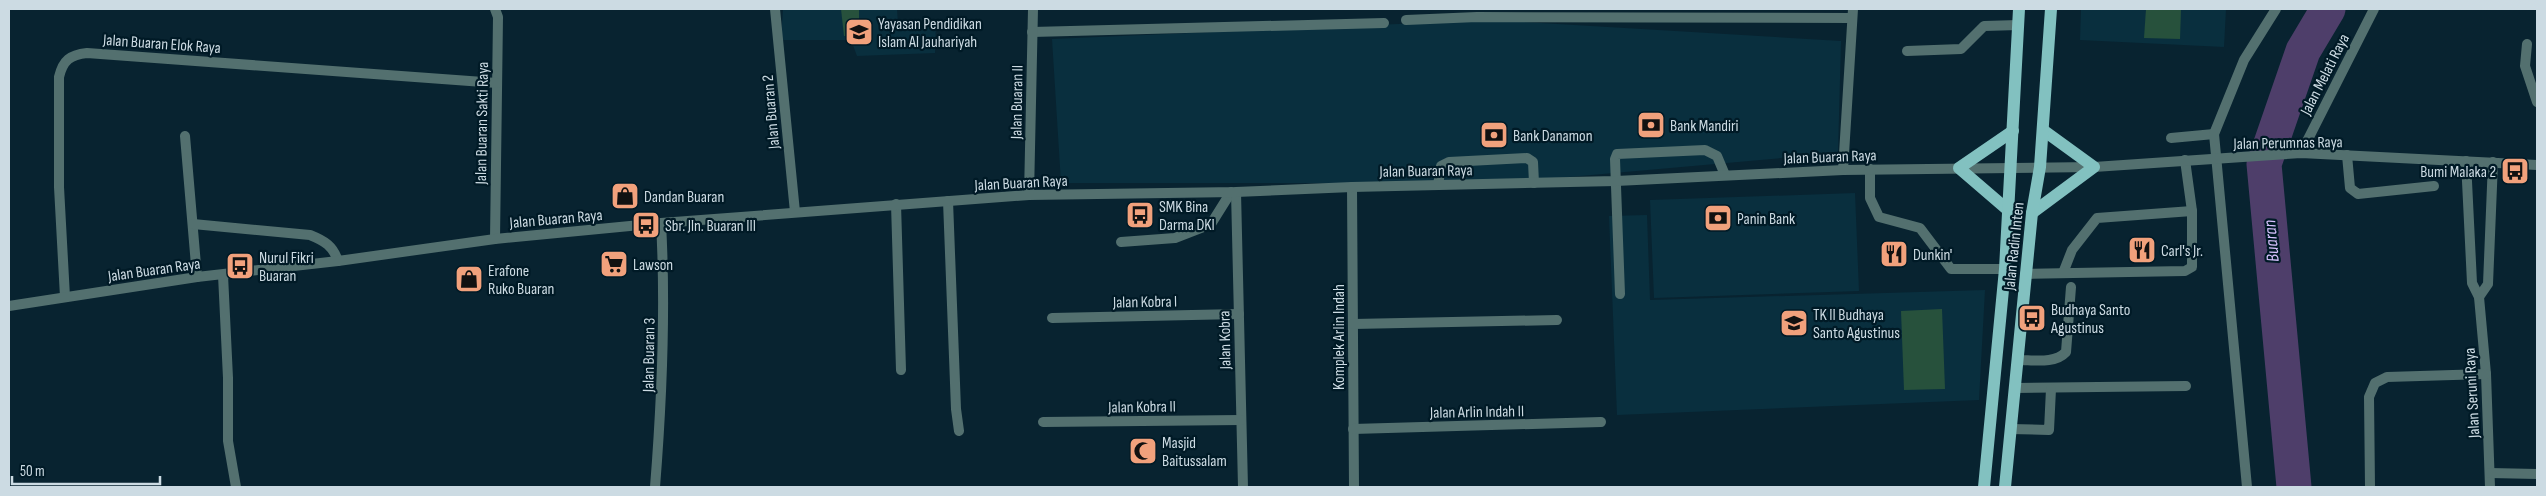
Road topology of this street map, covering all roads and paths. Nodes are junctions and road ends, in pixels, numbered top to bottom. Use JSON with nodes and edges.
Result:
{"nodes":[{"id":1,"x":495,"y":9,"type":"edge"},
{"id":2,"x":776,"y":9,"type":"edge"},
{"id":3,"x":1033,"y":9,"type":"edge"},
{"id":4,"x":2019,"y":9,"type":"edge"},
{"id":5,"x":2051,"y":9,"type":"edge"},
{"id":6,"x":2276,"y":9,"type":"edge"},
{"id":7,"x":2374,"y":9,"type":"edge"},
{"id":8,"x":1477,"y":13,"type":"edge"},
{"id":9,"x":1593,"y":13,"type":"edge"},
{"id":10,"x":1717,"y":13,"type":"edge"},
{"id":11,"x":1852,"y":14,"type":"edge"},
{"id":12,"x":1406,"y":20,"type":"dead end"},
{"id":13,"x":1384,"y":23,"type":"dead end"},
{"id":14,"x":2018,"y":25,"type":"junction"},
{"id":15,"x":1032,"y":32,"type":"junction"},
{"id":16,"x":2527,"y":44,"type":"dead end"},
{"id":17,"x":1906,"y":50,"type":"dead end"},
{"id":18,"x":497,"y":82,"type":"junction"},
{"id":19,"x":2537,"y":102,"type":"edge"},
{"id":20,"x":2043,"y":130,"type":"junction"},
{"id":21,"x":2013,"y":131,"type":"junction"},
{"id":22,"x":2214,"y":134,"type":"junction"},
{"id":23,"x":185,"y":136,"type":"dead end"},
{"id":24,"x":2171,"y":138,"type":"dead end"},
{"id":25,"x":2301,"y":154,"type":"junction"},
{"id":26,"x":2347,"y":155,"type":"junction"},
{"id":27,"x":2216,"y":159,"type":"junction"},
{"id":28,"x":2186,"y":160,"type":"junction"},
{"id":29,"x":2466,"y":161,"type":"junction"},
{"id":30,"x":2493,"y":162,"type":"junction"},
{"id":31,"x":2537,"y":165,"type":"edge"},
{"id":32,"x":2094,"y":166,"type":"junction"},
{"id":33,"x":2040,"y":167,"type":"junction"},
{"id":34,"x":1958,"y":168,"type":"junction"},
{"id":35,"x":2011,"y":168,"type":"junction"},
{"id":36,"x":1843,"y":170,"type":"junction"},
{"id":37,"x":1870,"y":170,"type":"junction"},
{"id":38,"x":1725,"y":175,"type":"junction"},
{"id":39,"x":1616,"y":181,"type":"junction"},
{"id":40,"x":1534,"y":182,"type":"junction"},
{"id":41,"x":1438,"y":185,"type":"junction"},
{"id":42,"x":2434,"y":186,"type":"dead end"},
{"id":43,"x":1352,"y":187,"type":"junction"},
{"id":44,"x":1233,"y":192,"type":"junction"},
{"id":45,"x":1029,"y":195,"type":"junction"},
{"id":46,"x":948,"y":201,"type":"junction"},
{"id":47,"x":896,"y":204,"type":"junction"},
{"id":48,"x":2009,"y":211,"type":"junction"},
{"id":49,"x":2192,"y":211,"type":"junction"},
{"id":50,"x":795,"y":212,"type":"junction"},
{"id":51,"x":2032,"y":213,"type":"junction"},
{"id":52,"x":661,"y":223,"type":"junction"},
{"id":53,"x":193,"y":224,"type":"junction"},
{"id":54,"x":495,"y":239,"type":"junction"},
{"id":55,"x":1121,"y":242,"type":"dead end"},
{"id":56,"x":338,"y":261,"type":"junction"},
{"id":57,"x":2005,"y":270,"type":"junction"},
{"id":58,"x":2062,"y":273,"type":"junction"},
{"id":59,"x":2025,"y":274,"type":"junction"},
{"id":60,"x":222,"y":275,"type":"junction"},
{"id":61,"x":197,"y":277,"type":"junction"},
{"id":62,"x":2071,"y":287,"type":"dead end"},
{"id":63,"x":1620,"y":294,"type":"dead end"},
{"id":64,"x":65,"y":297,"type":"junction"},
{"id":65,"x":2479,"y":297,"type":"junction"},
{"id":66,"x":9,"y":306,"type":"edge"},
{"id":67,"x":1239,"y":314,"type":"junction"},
{"id":68,"x":1052,"y":318,"type":"dead end"},
{"id":69,"x":1557,"y":320,"type":"dead end"},
{"id":70,"x":1353,"y":324,"type":"junction"},
{"id":71,"x":2018,"y":360,"type":"junction"},
{"id":72,"x":900,"y":370,"type":"dead end"},
{"id":73,"x":2486,"y":374,"type":"junction"},
{"id":74,"x":2186,"y":386,"type":"dead end"},
{"id":75,"x":2015,"y":388,"type":"junction"},
{"id":76,"x":2051,"y":389,"type":"junction"},
{"id":77,"x":1241,"y":420,"type":"junction"},
{"id":78,"x":1043,"y":422,"type":"dead end"},
{"id":79,"x":1601,"y":422,"type":"dead end"},
{"id":80,"x":1354,"y":429,"type":"junction"},
{"id":81,"x":2010,"y":429,"type":"junction"},
{"id":82,"x":959,"y":431,"type":"dead end"},
{"id":83,"x":2490,"y":473,"type":"junction"},
{"id":84,"x":2537,"y":474,"type":"edge"},
{"id":85,"x":236,"y":487,"type":"edge"},
{"id":86,"x":655,"y":487,"type":"edge"},
{"id":87,"x":1242,"y":487,"type":"edge"},
{"id":88,"x":1354,"y":487,"type":"edge"},
{"id":89,"x":1984,"y":487,"type":"edge"},
{"id":90,"x":2005,"y":487,"type":"edge"},
{"id":91,"x":2246,"y":487,"type":"edge"},
{"id":92,"x":2370,"y":487,"type":"edge"},
{"id":93,"x":2490,"y":487,"type":"edge"}],
"edges":[{"from":1,"to":18,"type":"street","name":"Jalan Buaran Sakti Raya"},
{"from":2,"to":50,"type":"street","name":"Jalan Buaran 2"},
{"from":3,"to":15,"type":"street","name":"Jalan Buaran II"},
{"from":4,"to":14,"type":"main road","name":"Jalan Radin Inten"},
{"from":5,"to":20,"type":"main road","name":"Jalan Radin Inten"},
{"from":6,"to":22,"type":"street"},
{"from":7,"to":25,"type":"street","name":"Jalan Melati Raya"},
{"from":8,"to":9,"type":"street"},
{"from":8,"to":12,"type":"street"},
{"from":9,"to":10,"type":"street"},
{"from":10,"to":11,"type":"street"},
{"from":11,"to":36,"type":"street"},
{"from":13,"to":15,"type":"street"},
{"from":14,"to":17,"type":"street"},
{"from":14,"to":21,"type":"main road","name":"Jalan Radin Inten"},
{"from":15,"to":45,"type":"street","name":"Jalan Buaran II"},
{"from":16,"to":19,"type":"street"},
{"from":18,"to":54,"type":"street","name":"Jalan Buaran Sakti Raya"},
{"from":18,"to":64,"type":"street","name":"Jalan Buaran Elok Raya"},
{"from":20,"to":32,"type":"main road"},
{"from":20,"to":33,"type":"main road","name":"Jalan Radin Inten"},
{"from":21,"to":34,"type":"main road"},
{"from":21,"to":35,"type":"main road","name":"Jalan Radin Inten"},
{"from":22,"to":24,"type":"street"},
{"from":22,"to":27,"type":"street"},
{"from":23,"to":53,"type":"street"},
{"from":25,"to":26,"type":"street","name":"Jalan Perumnas Raya"},
{"from":25,"to":27,"type":"street","name":"Jalan Perumnas Raya"},
{"from":26,"to":29,"type":"street","name":"Jalan Perumnas Raya"},
{"from":26,"to":42,"type":"street"},
{"from":27,"to":28,"type":"street","name":"Jalan Perumnas Raya"},
{"from":27,"to":91,"type":"street"},
{"from":28,"to":32,"type":"street","name":"Jalan Perumnas Raya"},
{"from":28,"to":49,"type":"street"},
{"from":29,"to":30,"type":"street","name":"Jalan Perumnas Raya"},
{"from":29,"to":65,"type":"street","name":"Jalan Seruni Raya"},
{"from":30,"to":31,"type":"street","name":"Jalan Perumnas Raya"},
{"from":30,"to":65,"type":"street","name":"Jalan Seruni Raya"},
{"from":32,"to":33,"type":"street","name":"Jalan Perumnas Raya"},
{"from":32,"to":51,"type":"main road"},
{"from":33,"to":35,"type":"street","name":"Jalan Buaran Raya"},
{"from":33,"to":51,"type":"main road","name":"Jalan Radin Inten"},
{"from":34,"to":35,"type":"street","name":"Jalan Buaran Raya"},
{"from":34,"to":37,"type":"street","name":"Jalan Buaran Raya"},
{"from":34,"to":48,"type":"main road"},
{"from":35,"to":48,"type":"main road","name":"Jalan Radin Inten"},
{"from":36,"to":37,"type":"street","name":"Jalan Buaran Raya"},
{"from":36,"to":38,"type":"street","name":"Jalan Buaran Raya"},
{"from":37,"to":57,"type":"street"},
{"from":38,"to":39,"type":"street","name":"Jalan Buaran Raya"},
{"from":38,"to":39,"type":"street"},
{"from":39,"to":40,"type":"street","name":"Jalan Buaran Raya"},
{"from":39,"to":63,"type":"street"},
{"from":40,"to":41,"type":"street","name":"Jalan Buaran Raya"},
{"from":40,"to":41,"type":"street"},
{"from":41,"to":43,"type":"street","name":"Jalan Buaran Raya"},
{"from":43,"to":44,"type":"street","name":"Jalan Buaran Raya"},
{"from":43,"to":70,"type":"street","name":"Komplek Arlin Indah"},
{"from":44,"to":45,"type":"street","name":"Jalan Buaran Raya"},
{"from":44,"to":55,"type":"street"},
{"from":44,"to":67,"type":"street","name":"Jalan Kobra"},
{"from":45,"to":46,"type":"street","name":"Jalan Buaran Raya"},
{"from":46,"to":47,"type":"street","name":"Jalan Buaran Raya"},
{"from":46,"to":82,"type":"street"},
{"from":47,"to":50,"type":"street","name":"Jalan Buaran Raya"},
{"from":47,"to":72,"type":"street"},
{"from":48,"to":57,"type":"main road","name":"Jalan Radin Inten"},
{"from":49,"to":58,"type":"street"},
{"from":49,"to":58,"type":"street"},
{"from":50,"to":52,"type":"street","name":"Jalan Buaran Raya"},
{"from":51,"to":59,"type":"main road","name":"Jalan Radin Inten"},
{"from":52,"to":54,"type":"street","name":"Jalan Buaran Raya"},
{"from":52,"to":86,"type":"street","name":"Jalan Buaran 3"},
{"from":53,"to":56,"type":"street"},
{"from":53,"to":61,"type":"street"},
{"from":54,"to":56,"type":"street","name":"Jalan Buaran Raya"},
{"from":56,"to":60,"type":"street","name":"Jalan Buaran Raya"},
{"from":57,"to":89,"type":"main road","name":"Jalan Radin Inten"},
{"from":58,"to":59,"type":"street"},
{"from":59,"to":71,"type":"main road","name":"Jalan Radin Inten"},
{"from":60,"to":61,"type":"street","name":"Jalan Buaran Raya"},
{"from":60,"to":85,"type":"street"},
{"from":61,"to":64,"type":"street","name":"Jalan Buaran Raya"},
{"from":62,"to":71,"type":"street"},
{"from":64,"to":66,"type":"street","name":"Jalan Buaran Raya"},
{"from":65,"to":73,"type":"street","name":"Jalan Seruni Raya"},
{"from":67,"to":68,"type":"street","name":"Jalan Kobra I"},
{"from":67,"to":77,"type":"street","name":"Jalan Kobra"},
{"from":69,"to":70,"type":"street"},
{"from":70,"to":80,"type":"street","name":"Komplek Arlin Indah"},
{"from":71,"to":75,"type":"main road","name":"Jalan Radin Inten"},
{"from":73,"to":83,"type":"street","name":"Jalan Seruni Raya"},
{"from":73,"to":92,"type":"street"},
{"from":74,"to":76,"type":"street"},
{"from":75,"to":76,"type":"street"},
{"from":75,"to":81,"type":"main road","name":"Jalan Radin Inten"},
{"from":76,"to":81,"type":"street"},
{"from":77,"to":78,"type":"street","name":"Jalan Kobra II"},
{"from":77,"to":87,"type":"street","name":"Jalan Kobra"},
{"from":79,"to":80,"type":"street","name":"Jalan Arlin Indah II"},
{"from":80,"to":88,"type":"street","name":"Komplek Arlin Indah"},
{"from":81,"to":90,"type":"main road","name":"Jalan Radin Inten"},
{"from":83,"to":84,"type":"street"},
{"from":83,"to":93,"type":"street","name":"Jalan Seruni Raya"}]}
